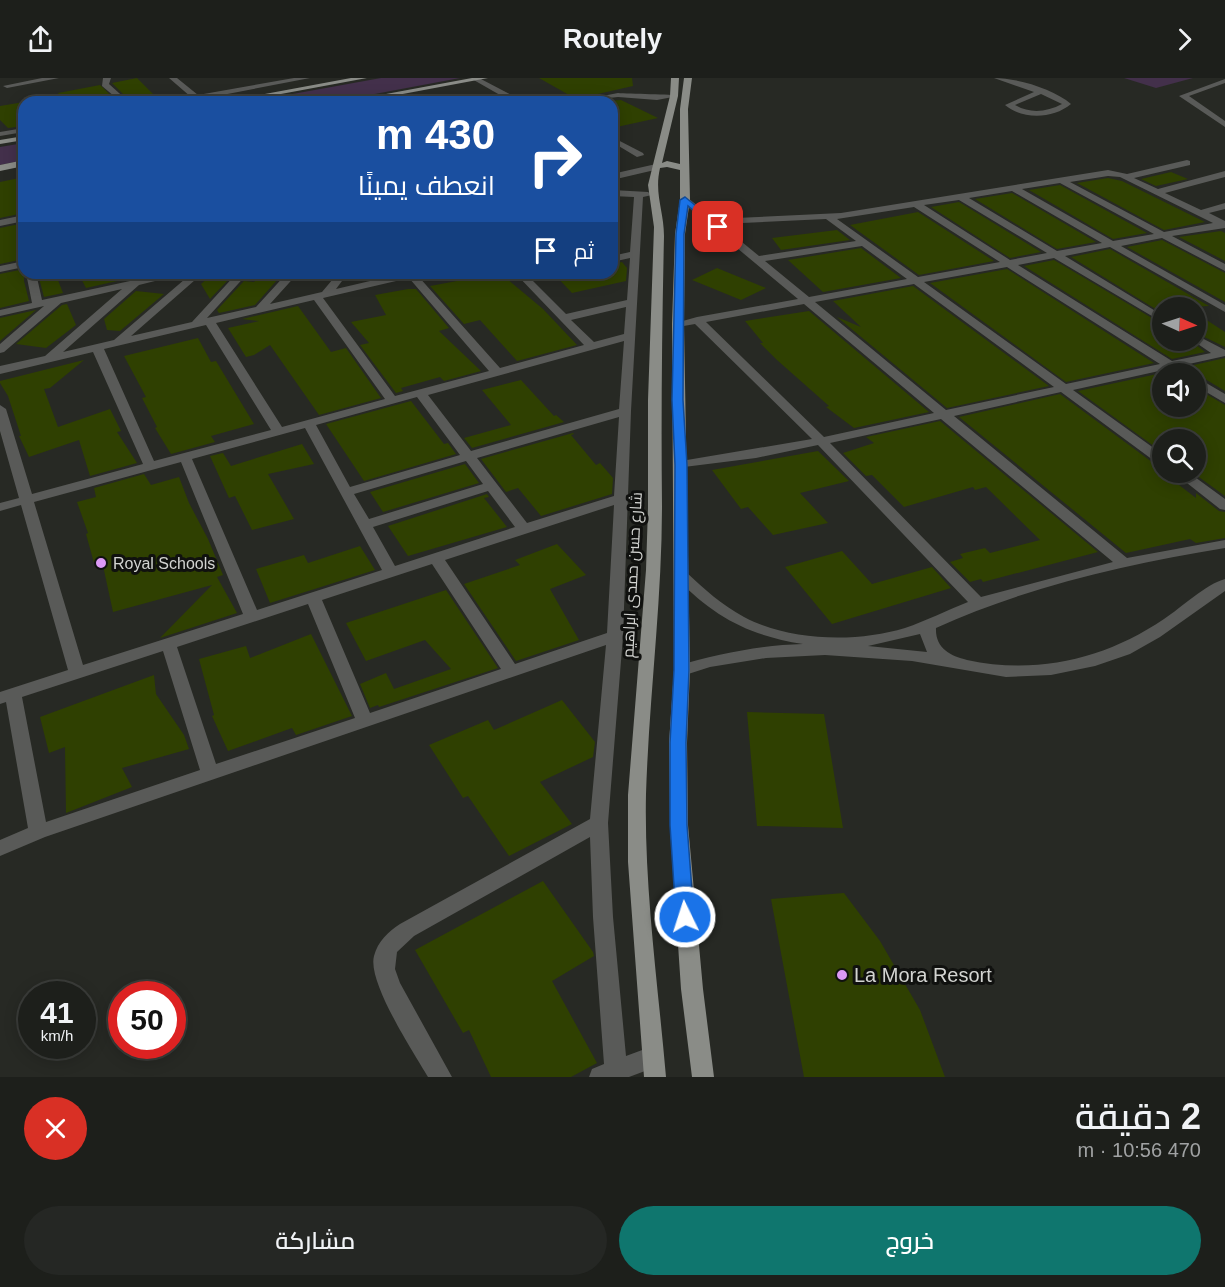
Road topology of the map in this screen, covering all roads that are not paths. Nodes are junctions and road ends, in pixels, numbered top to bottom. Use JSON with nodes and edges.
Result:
{"nodes":[{"id":1,"x":24,"y":78,"type":"edge"},
{"id":2,"x":55,"y":78,"type":"edge"},
{"id":3,"x":107,"y":78,"type":"edge"},
{"id":4,"x":173,"y":78,"type":"edge"},
{"id":5,"x":245,"y":78,"type":"edge"},
{"id":6,"x":306,"y":78,"type":"edge"},
{"id":7,"x":363,"y":78,"type":"edge"},
{"id":8,"x":675,"y":78,"type":"edge"},
{"id":9,"x":688,"y":78,"type":"edge"},
{"id":10,"x":998,"y":78,"type":"edge"},
{"id":11,"x":290,"y":79,"type":"edge"},
{"id":12,"x":349,"y":79,"type":"edge"},
{"id":13,"x":480,"y":79,"type":"edge"},
{"id":14,"x":1225,"y":81,"type":"edge"},
{"id":15,"x":1208,"y":86,"type":"junction"},
{"id":16,"x":257,"y":87,"type":"junction"},
{"id":17,"x":4,"y":88,"type":"edge"},
{"id":18,"x":1225,"y":90,"type":"edge"},
{"id":19,"x":1040,"y":93,"type":"junction"},
{"id":20,"x":118,"y":96,"type":"edge"},
{"id":21,"x":194,"y":96,"type":"edge"},
{"id":22,"x":207,"y":96,"type":"edge"},
{"id":23,"x":257,"y":96,"type":"edge"},
{"id":24,"x":388,"y":96,"type":"edge"},
{"id":25,"x":508,"y":96,"type":"edge"},
{"id":26,"x":612,"y":96,"type":"edge"},
{"id":27,"x":676,"y":105,"type":"junction"},
{"id":28,"x":1225,"y":110,"type":"edge"},
{"id":29,"x":1209,"y":114,"type":"junction"},
{"id":30,"x":1225,"y":125,"type":"edge"},
{"id":31,"x":18,"y":131,"type":"edge"},
{"id":32,"x":0,"y":134,"type":"edge"},
{"id":33,"x":18,"y":139,"type":"edge"},
{"id":34,"x":0,"y":142,"type":"edge"},
{"id":35,"x":618,"y":142,"type":"edge"},
{"id":36,"x":640,"y":155,"type":"dead end"},
{"id":37,"x":1187,"y":163,"type":"dead end"},
{"id":38,"x":18,"y":164,"type":"edge"},
{"id":39,"x":656,"y":167,"type":"junction"},
{"id":40,"x":0,"y":168,"type":"edge"},
{"id":41,"x":685,"y":168,"type":"junction"},
{"id":42,"x":1225,"y":174,"type":"edge"},
{"id":43,"x":618,"y":176,"type":"edge"},
{"id":44,"x":1126,"y":177,"type":"junction"},
{"id":45,"x":1060,"y":180,"type":"junction"},
{"id":46,"x":1013,"y":188,"type":"junction"},
{"id":47,"x":1156,"y":192,"type":"junction"},
{"id":48,"x":618,"y":193,"type":"edge"},
{"id":49,"x":646,"y":195,"type":"junction"},
{"id":50,"x":961,"y":197,"type":"junction"},
{"id":51,"x":685,"y":200,"type":"junction"},
{"id":52,"x":915,"y":204,"type":"junction"},
{"id":53,"x":1225,"y":206,"type":"edge"},
{"id":54,"x":1200,"y":213,"type":"junction"},
{"id":55,"x":833,"y":217,"type":"junction"},
{"id":56,"x":18,"y":220,"type":"edge"},
{"id":57,"x":712,"y":222,"type":"junction"},
{"id":58,"x":0,"y":224,"type":"edge"},
{"id":59,"x":1224,"y":225,"type":"edge"},
{"id":60,"x":723,"y":231,"type":"junction"},
{"id":61,"x":1163,"y":235,"type":"junction"},
{"id":62,"x":864,"y":243,"type":"junction"},
{"id":63,"x":1111,"y":244,"type":"junction"},
{"id":64,"x":1056,"y":254,"type":"junction"},
{"id":65,"x":623,"y":257,"type":"edge"},
{"id":66,"x":757,"y":259,"type":"junction"},
{"id":67,"x":1009,"y":263,"type":"junction"},
{"id":68,"x":18,"y":265,"type":"edge"},
{"id":69,"x":1225,"y":268,"type":"edge"},
{"id":70,"x":0,"y":269,"type":"edge"},
{"id":71,"x":32,"y":279,"type":"edge"},
{"id":72,"x":130,"y":279,"type":"edge"},
{"id":73,"x":132,"y":279,"type":"edge"},
{"id":74,"x":191,"y":279,"type":"edge"},
{"id":75,"x":237,"y":279,"type":"edge"},
{"id":76,"x":287,"y":279,"type":"edge"},
{"id":77,"x":337,"y":279,"type":"edge"},
{"id":78,"x":381,"y":279,"type":"edge"},
{"id":79,"x":418,"y":279,"type":"edge"},
{"id":80,"x":526,"y":279,"type":"edge"},
{"id":81,"x":915,"y":280,"type":"junction"},
{"id":82,"x":321,"y":295,"type":"junction"},
{"id":83,"x":58,"y":300,"type":"junction"},
{"id":84,"x":807,"y":300,"type":"junction"},
{"id":85,"x":632,"y":302,"type":"junction"},
{"id":86,"x":38,"y":305,"type":"junction"},
{"id":87,"x":1225,"y":309,"type":"edge"},
{"id":88,"x":259,"y":310,"type":"junction"},
{"id":89,"x":1152,"y":312,"type":"edge"},
{"id":90,"x":0,"y":313,"type":"edge"},
{"id":91,"x":564,"y":318,"type":"junction"},
{"id":92,"x":697,"y":320,"type":"junction"},
{"id":93,"x":209,"y":321,"type":"junction"},
{"id":94,"x":678,"y":324,"type":"junction"},
{"id":95,"x":195,"y":325,"type":"junction"},
{"id":96,"x":630,"y":336,"type":"junction"},
{"id":97,"x":117,"y":343,"type":"junction"},
{"id":98,"x":1206,"y":344,"type":"edge"},
{"id":99,"x":591,"y":346,"type":"junction"},
{"id":100,"x":97,"y":347,"type":"junction"},
{"id":101,"x":0,"y":350,"type":"edge"},
{"id":102,"x":1223,"y":353,"type":"edge"},
{"id":103,"x":48,"y":359,"type":"junction"},
{"id":104,"x":1168,"y":363,"type":"edge"},
{"id":105,"x":1180,"y":363,"type":"edge"},
{"id":106,"x":1152,"y":369,"type":"edge"},
{"id":107,"x":0,"y":370,"type":"edge"},
{"id":108,"x":496,"y":372,"type":"junction"},
{"id":109,"x":1206,"y":387,"type":"edge"},
{"id":110,"x":1064,"y":389,"type":"junction"},
{"id":111,"x":420,"y":393,"type":"junction"},
{"id":112,"x":1225,"y":399,"type":"edge"},
{"id":113,"x":392,"y":400,"type":"junction"},
{"id":114,"x":0,"y":409,"type":"edge"},
{"id":115,"x":625,"y":411,"type":"junction"},
{"id":116,"x":945,"y":415,"type":"junction"},
{"id":117,"x":308,"y":423,"type":"junction"},
{"id":118,"x":278,"y":431,"type":"junction"},
{"id":119,"x":821,"y":441,"type":"junction"},
{"id":120,"x":1152,"y":453,"type":"edge"},
{"id":121,"x":468,"y":456,"type":"junction"},
{"id":122,"x":185,"y":457,"type":"junction"},
{"id":123,"x":681,"y":465,"type":"junction"},
{"id":124,"x":150,"y":466,"type":"junction"},
{"id":125,"x":1194,"y":483,"type":"edge"},
{"id":126,"x":491,"y":486,"type":"junction"},
{"id":127,"x":346,"y":492,"type":"junction"},
{"id":128,"x":621,"y":498,"type":"junction"},
{"id":129,"x":28,"y":500,"type":"junction"},
{"id":130,"x":1225,"y":506,"type":"edge"},
{"id":131,"x":0,"y":507,"type":"edge"},
{"id":132,"x":365,"y":525,"type":"junction"},
{"id":133,"x":524,"y":529,"type":"junction"},
{"id":134,"x":1225,"y":544,"type":"edge"},
{"id":135,"x":436,"y":558,"type":"junction"},
{"id":136,"x":1125,"y":564,"type":"junction"},
{"id":137,"x":391,"y":572,"type":"junction"},
{"id":138,"x":681,"y":575,"type":"junction"},
{"id":139,"x":1225,"y":584,"type":"edge"},
{"id":140,"x":313,"y":597,"type":"junction"},
{"id":141,"x":979,"y":603,"type":"junction"},
{"id":142,"x":252,"y":616,"type":"junction"},
{"id":143,"x":928,"y":625,"type":"junction"},
{"id":144,"x":615,"y":636,"type":"junction"},
{"id":145,"x":168,"y":643,"type":"junction"},
{"id":146,"x":950,"y":662,"type":"junction"},
{"id":147,"x":682,"y":670,"type":"junction"},
{"id":148,"x":77,"y":671,"type":"junction"},
{"id":149,"x":511,"y":671,"type":"junction"},
{"id":150,"x":6,"y":695,"type":"edge"},
{"id":151,"x":364,"y":721,"type":"junction"},
{"id":152,"x":210,"y":774,"type":"junction"},
{"id":153,"x":599,"y":822,"type":"junction"},
{"id":154,"x":38,"y":832,"type":"junction"},
{"id":155,"x":0,"y":848,"type":"edge"},
{"id":156,"x":654,"y":1067,"type":"edge"},
{"id":157,"x":610,"y":1075,"type":"edge"},
{"id":158,"x":441,"y":1077,"type":"edge"},
{"id":159,"x":703,"y":1077,"type":"edge"}],
"edges":[{"from":1,"to":17,"type":"street"},
{"from":2,"to":17,"type":"street"},
{"from":3,"to":20,"type":"street"},
{"from":4,"to":21,"type":"street"},
{"from":5,"to":16,"type":"street"},
{"from":6,"to":11,"type":"street"},
{"from":7,"to":12,"type":"main road"},
{"from":8,"to":27,"type":"main road","name":"شارع حسن حمدى ابراهيم"},
{"from":9,"to":27,"type":"main road","name":"شارع حسن حمدى ابراهيم"},
{"from":10,"to":19,"type":"street"},
{"from":11,"to":16,"type":"street"},
{"from":12,"to":23,"type":"main road"},
{"from":13,"to":24,"type":"main road"},
{"from":13,"to":25,"type":"street"},
{"from":14,"to":15,"type":"street"},
{"from":15,"to":18,"type":"street"},
{"from":15,"to":29,"type":"street"},
{"from":16,"to":22,"type":"street"},
{"from":19,"to":19,"type":"street"},
{"from":26,"to":27,"type":"street"},
{"from":27,"to":39,"type":"main road","name":"شارع حسن حمدى ابراهيم"},
{"from":27,"to":41,"type":"main road","name":"شارع حسن حمدى ابراهيم"},
{"from":28,"to":29,"type":"street"},
{"from":29,"to":30,"type":"street"},
{"from":31,"to":32,"type":"street"},
{"from":33,"to":34,"type":"main road"},
{"from":35,"to":36,"type":"street"},
{"from":37,"to":44,"type":"street"},
{"from":38,"to":40,"type":"main road"},
{"from":39,"to":41,"type":"main road"},
{"from":39,"to":43,"type":"street"},
{"from":39,"to":49,"type":"main road","name":"شارع حسن حمدى ابراهيم"},
{"from":41,"to":51,"type":"main road","name":"شارع حسن حمدى ابراهيم"},
{"from":42,"to":47,"type":"street"},
{"from":44,"to":45,"type":"street"},
{"from":44,"to":47,"type":"street"},
{"from":45,"to":46,"type":"street"},
{"from":45,"to":61,"type":"street"},
{"from":46,"to":50,"type":"street"},
{"from":46,"to":63,"type":"street"},
{"from":47,"to":54,"type":"street"},
{"from":48,"to":49,"type":"street"},
{"from":49,"to":65,"type":"street"},
{"from":49,"to":156,"type":"main road","name":"شارع حسن حمدى ابراهيم"},
{"from":50,"to":52,"type":"street"},
{"from":50,"to":64,"type":"street"},
{"from":51,"to":57,"type":"street"},
{"from":51,"to":94,"type":"main road","name":"شارع حسن حمدى ابراهيم"},
{"from":52,"to":55,"type":"street"},
{"from":52,"to":67,"type":"street"},
{"from":53,"to":54,"type":"street"},
{"from":54,"to":59,"type":"street"},
{"from":55,"to":57,"type":"street"},
{"from":55,"to":60,"type":"street"},
{"from":55,"to":62,"type":"street"},
{"from":56,"to":58,"type":"street"},
{"from":57,"to":60,"type":"street"},
{"from":59,"to":61,"type":"street"},
{"from":60,"to":66,"type":"street"},
{"from":61,"to":63,"type":"street"},
{"from":61,"to":69,"type":"street"},
{"from":62,"to":66,"type":"street"},
{"from":62,"to":81,"type":"street"},
{"from":63,"to":64,"type":"street"},
{"from":63,"to":87,"type":"street"},
{"from":64,"to":67,"type":"street"},
{"from":64,"to":89,"type":"street"},
{"from":65,"to":85,"type":"street"},
{"from":66,"to":84,"type":"street"},
{"from":67,"to":81,"type":"street"},
{"from":67,"to":104,"type":"street"},
{"from":68,"to":70,"type":"street"},
{"from":71,"to":86,"type":"street"},
{"from":72,"to":83,"type":"street"},
{"from":73,"to":103,"type":"street"},
{"from":74,"to":97,"type":"street"},
{"from":75,"to":95,"type":"street"},
{"from":76,"to":88,"type":"street"},
{"from":77,"to":82,"type":"street"},
{"from":78,"to":82,"type":"street"},
{"from":79,"to":108,"type":"street"},
{"from":80,"to":91,"type":"street"},
{"from":81,"to":84,"type":"street"},
{"from":81,"to":110,"type":"street"},
{"from":82,"to":88,"type":"street"},
{"from":82,"to":113,"type":"street"},
{"from":83,"to":86,"type":"street"},
{"from":83,"to":101,"type":"street"},
{"from":84,"to":92,"type":"street"},
{"from":84,"to":116,"type":"street"},
{"from":85,"to":91,"type":"street"},
{"from":85,"to":96,"type":"street"},
{"from":86,"to":90,"type":"street"},
{"from":88,"to":93,"type":"street"},
{"from":91,"to":99,"type":"street"},
{"from":92,"to":94,"type":"street"},
{"from":92,"to":119,"type":"street"},
{"from":93,"to":95,"type":"street"},
{"from":93,"to":118,"type":"street"},
{"from":94,"to":123,"type":"main road","name":"شارع حسن حمدى ابراهيم"},
{"from":95,"to":97,"type":"street"},
{"from":96,"to":99,"type":"street"},
{"from":96,"to":115,"type":"street"},
{"from":97,"to":100,"type":"street"},
{"from":98,"to":102,"type":"street"},
{"from":99,"to":108,"type":"street"},
{"from":100,"to":103,"type":"street"},
{"from":100,"to":124,"type":"street"},
{"from":102,"to":105,"type":"street"},
{"from":103,"to":107,"type":"street"},
{"from":106,"to":110,"type":"street"},
{"from":108,"to":111,"type":"street"},
{"from":109,"to":112,"type":"street"},
{"from":110,"to":116,"type":"street"},
{"from":110,"to":120,"type":"street"},
{"from":111,"to":113,"type":"street"},
{"from":111,"to":121,"type":"street"},
{"from":113,"to":117,"type":"street"},
{"from":114,"to":129,"type":"street"},
{"from":115,"to":121,"type":"street"},
{"from":115,"to":128,"type":"street"},
{"from":116,"to":119,"type":"street"},
{"from":116,"to":136,"type":"street"},
{"from":117,"to":118,"type":"street"},
{"from":117,"to":127,"type":"street"},
{"from":118,"to":122,"type":"street"},
{"from":119,"to":123,"type":"street"},
{"from":119,"to":141,"type":"street"},
{"from":121,"to":126,"type":"street"},
{"from":121,"to":127,"type":"street"},
{"from":122,"to":124,"type":"street"},
{"from":122,"to":142,"type":"street"},
{"from":123,"to":138,"type":"main road","name":"شارع حسن حمدى ابراهيم"},
{"from":124,"to":129,"type":"street"},
{"from":125,"to":130,"type":"street"},
{"from":126,"to":132,"type":"street"},
{"from":126,"to":133,"type":"street"},
{"from":127,"to":132,"type":"street"},
{"from":128,"to":133,"type":"street"},
{"from":128,"to":144,"type":"street"},
{"from":129,"to":131,"type":"street"},
{"from":129,"to":148,"type":"street"},
{"from":132,"to":137,"type":"street"},
{"from":133,"to":135,"type":"street"},
{"from":134,"to":136,"type":"street"},
{"from":135,"to":137,"type":"street"},
{"from":135,"to":149,"type":"street"},
{"from":136,"to":141,"type":"street"},
{"from":137,"to":140,"type":"street"},
{"from":138,"to":143,"type":"street"},
{"from":138,"to":147,"type":"main road","name":"شارع حسن حمدى ابراهيم"},
{"from":139,"to":146,"type":"street"},
{"from":140,"to":142,"type":"street"},
{"from":140,"to":151,"type":"street"},
{"from":141,"to":143,"type":"street"},
{"from":142,"to":145,"type":"street"},
{"from":143,"to":146,"type":"street"},
{"from":144,"to":149,"type":"street"},
{"from":144,"to":153,"type":"street"},
{"from":145,"to":148,"type":"street"},
{"from":145,"to":152,"type":"street"},
{"from":146,"to":147,"type":"street"},
{"from":147,"to":159,"type":"main road","name":"شارع حسن حمدى ابراهيم"},
{"from":148,"to":150,"type":"street"},
{"from":149,"to":151,"type":"street"},
{"from":150,"to":154,"type":"street"},
{"from":151,"to":152,"type":"street"},
{"from":152,"to":154,"type":"street"},
{"from":153,"to":157,"type":"street"},
{"from":153,"to":158,"type":"street"},
{"from":154,"to":155,"type":"street"},
{"from":156,"to":157,"type":"street"}]}
